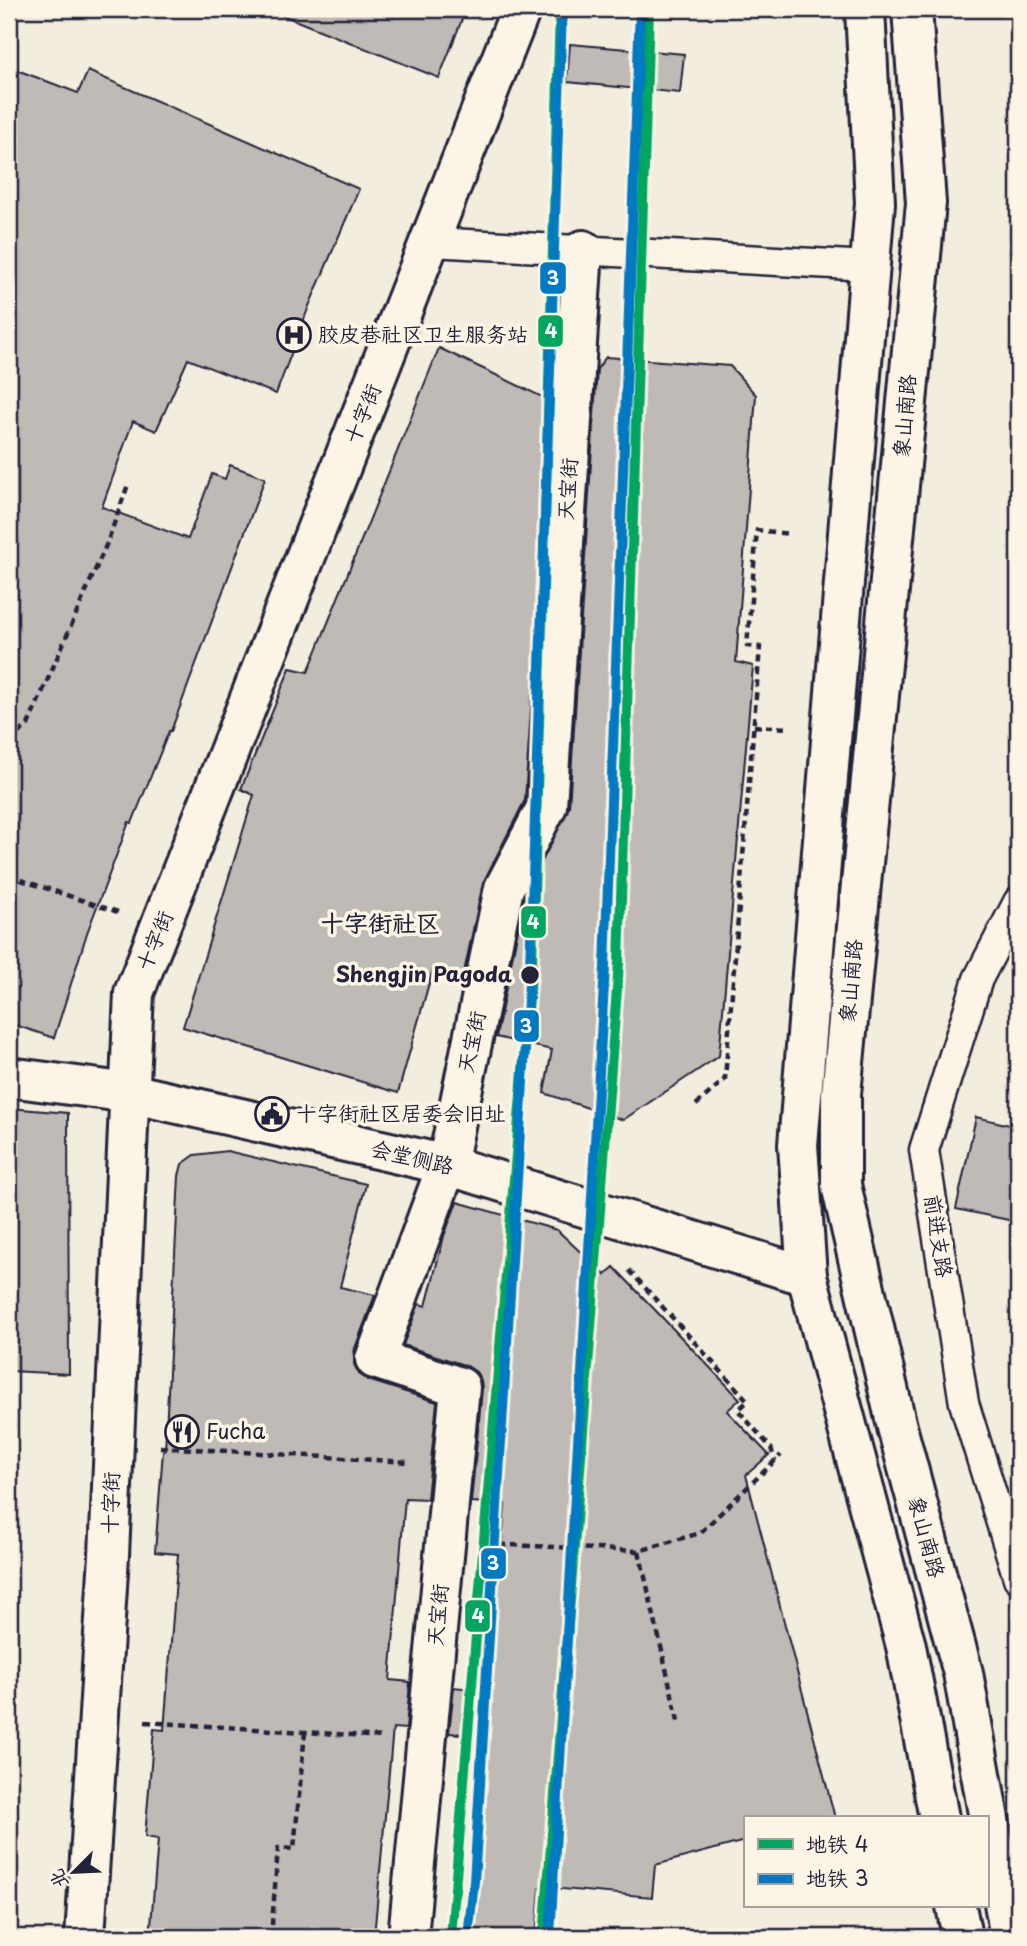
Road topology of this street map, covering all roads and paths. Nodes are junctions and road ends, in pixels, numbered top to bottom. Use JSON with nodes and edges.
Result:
{"nodes":[{"id":1,"x":522,"y":9,"type":"edge"},
{"id":2,"x":865,"y":9,"type":"edge"},
{"id":3,"x":912,"y":9,"type":"edge"},
{"id":4,"x":431,"y":242,"type":"junction"},
{"id":5,"x":583,"y":250,"type":"junction"},
{"id":6,"x":870,"y":266,"type":"junction"},
{"id":7,"x":129,"y":482,"type":"dead end"},
{"id":8,"x":790,"y":534,"type":"dead end"},
{"id":9,"x":9,"y":741,"type":"edge"},
{"id":10,"x":9,"y":876,"type":"edge"},
{"id":11,"x":1018,"y":902,"type":"edge"},
{"id":12,"x":161,"y":926,"type":"junction"},
{"id":13,"x":9,"y":1077,"type":"edge"},
{"id":14,"x":130,"y":1093,"type":"junction"},
{"id":15,"x":696,"y":1105,"type":"dead end"},
{"id":16,"x":447,"y":1165,"type":"junction"},
{"id":17,"x":629,"y":1269,"type":"dead end"},
{"id":18,"x":807,"y":1276,"type":"junction"},
{"id":19,"x":113,"y":1445,"type":"junction"},
{"id":20,"x":781,"y":1455,"type":"dead end"},
{"id":21,"x":775,"y":1461,"type":"junction"},
{"id":22,"x":452,"y":1465,"type":"junction"},
{"id":23,"x":445,"y":1543,"type":"junction"},
{"id":24,"x":639,"y":1551,"type":"junction"},
{"id":25,"x":1018,"y":1578,"type":"edge"},
{"id":26,"x":139,"y":1721,"type":"dead end"},
{"id":27,"x":679,"y":1725,"type":"dead end"},
{"id":28,"x":304,"y":1732,"type":"junction"},
{"id":29,"x":427,"y":1740,"type":"junction"},
{"id":30,"x":939,"y":1816,"type":"edge"},
{"id":31,"x":956,"y":1908,"type":"edge"},
{"id":32,"x":85,"y":1937,"type":"edge"},
{"id":33,"x":271,"y":1937,"type":"edge"},
{"id":34,"x":408,"y":1937,"type":"edge"},
{"id":35,"x":962,"y":1937,"type":"edge"},
{"id":36,"x":1010,"y":1937,"type":"edge"}],
"edges":[{"from":1,"to":4,"type":"street","name":"十字街"},
{"from":2,"to":6,"type":"street","name":"象山南路"},
{"from":3,"to":36,"type":"street","name":"象山南路"},
{"from":4,"to":5,"type":"lane"},
{"from":4,"to":12,"type":"street","name":"十字街"},
{"from":5,"to":6,"type":"lane"},
{"from":5,"to":16,"type":"street","name":"天宝街"},
{"from":6,"to":18,"type":"street","name":"象山南路"},
{"from":7,"to":9,"type":"path"},
{"from":8,"to":15,"type":"path"},
{"from":10,"to":12,"type":"path"},
{"from":11,"to":25,"type":"lane","name":"前进支路"},
{"from":12,"to":14,"type":"street","name":"十字街"},
{"from":13,"to":14,"type":"street","name":"会堂侧路"},
{"from":14,"to":16,"type":"street","name":"会堂侧路"},
{"from":14,"to":19,"type":"street","name":"十字街"},
{"from":16,"to":18,"type":"street","name":"会堂侧路"},
{"from":16,"to":22,"type":"street","name":"天宝街"},
{"from":17,"to":21,"type":"path"},
{"from":18,"to":30,"type":"street","name":"象山南路"},
{"from":19,"to":22,"type":"path"},
{"from":19,"to":32,"type":"street","name":"十字街"},
{"from":20,"to":21,"type":"path"},
{"from":21,"to":24,"type":"path"},
{"from":22,"to":23,"type":"street","name":"天宝街"},
{"from":23,"to":24,"type":"path"},
{"from":23,"to":29,"type":"street","name":"天宝街"},
{"from":24,"to":27,"type":"path"},
{"from":26,"to":28,"type":"path"},
{"from":28,"to":29,"type":"path"},
{"from":28,"to":33,"type":"path"},
{"from":29,"to":34,"type":"street","name":"天宝街"},
{"from":31,"to":35,"type":"street"}]}
